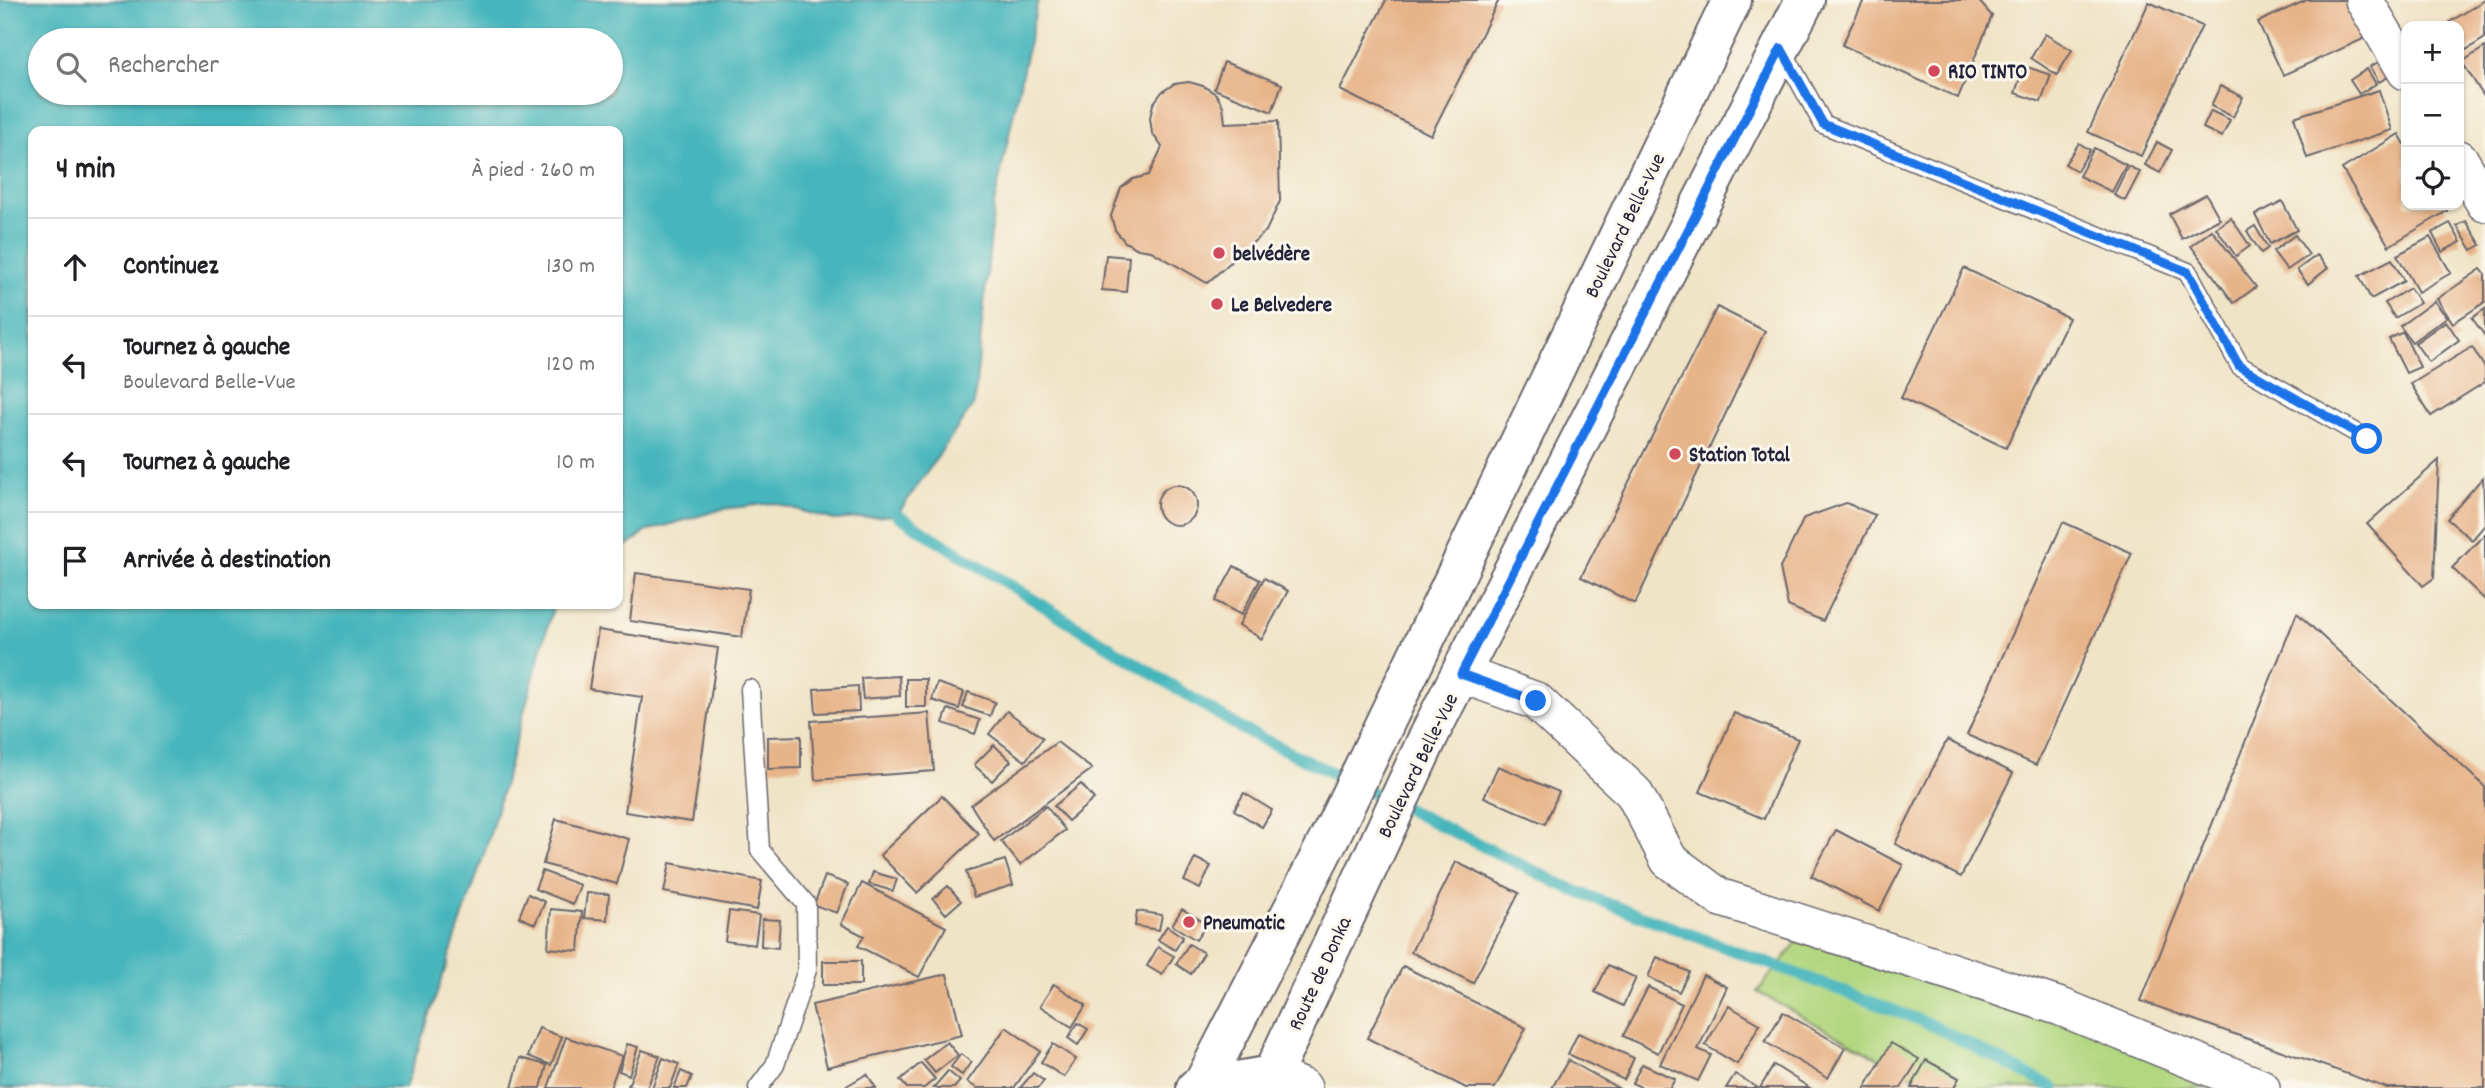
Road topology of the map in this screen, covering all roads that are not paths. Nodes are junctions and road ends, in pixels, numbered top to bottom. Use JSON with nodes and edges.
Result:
{"nodes":[{"id":1,"x":1732,"y":0,"type":"edge"},
{"id":2,"x":1805,"y":0,"type":"edge"},
{"id":3,"x":2364,"y":0,"type":"edge"},
{"id":4,"x":1781,"y":48,"type":"junction"},
{"id":5,"x":2401,"y":63,"type":"edge"},
{"id":6,"x":2464,"y":167,"type":"edge"},
{"id":7,"x":2485,"y":203,"type":"edge"},
{"id":8,"x":2367,"y":439,"type":"dead end"},
{"id":9,"x":1461,"y":674,"type":"junction"},
{"id":10,"x":750,"y":689,"type":"dead end"},
{"id":11,"x":1372,"y":857,"type":"joint"},
{"id":12,"x":1280,"y":1083,"type":"edge"},
{"id":13,"x":1200,"y":1087,"type":"edge"},
{"id":14,"x":758,"y":1088,"type":"edge"},
{"id":15,"x":2261,"y":1088,"type":"edge"}],
"edges":[{"from":1,"to":13,"type":"main road","name":"Boulevard Belle-Vue"},
{"from":2,"to":4,"type":"main road","name":"Boulevard Belle-Vue"},
{"from":3,"to":5,"type":"street"},
{"from":4,"to":8,"type":"lane"},
{"from":4,"to":9,"type":"main road","name":"Boulevard Belle-Vue"},
{"from":6,"to":7,"type":"street"},
{"from":9,"to":11,"type":"main road","name":"Boulevard Belle-Vue"},
{"from":9,"to":15,"type":"street"},
{"from":10,"to":14,"type":"lane"},
{"from":11,"to":12,"type":"main road","name":"Route de Donka"},
{"from":12,"to":13,"type":"main road"}]}
